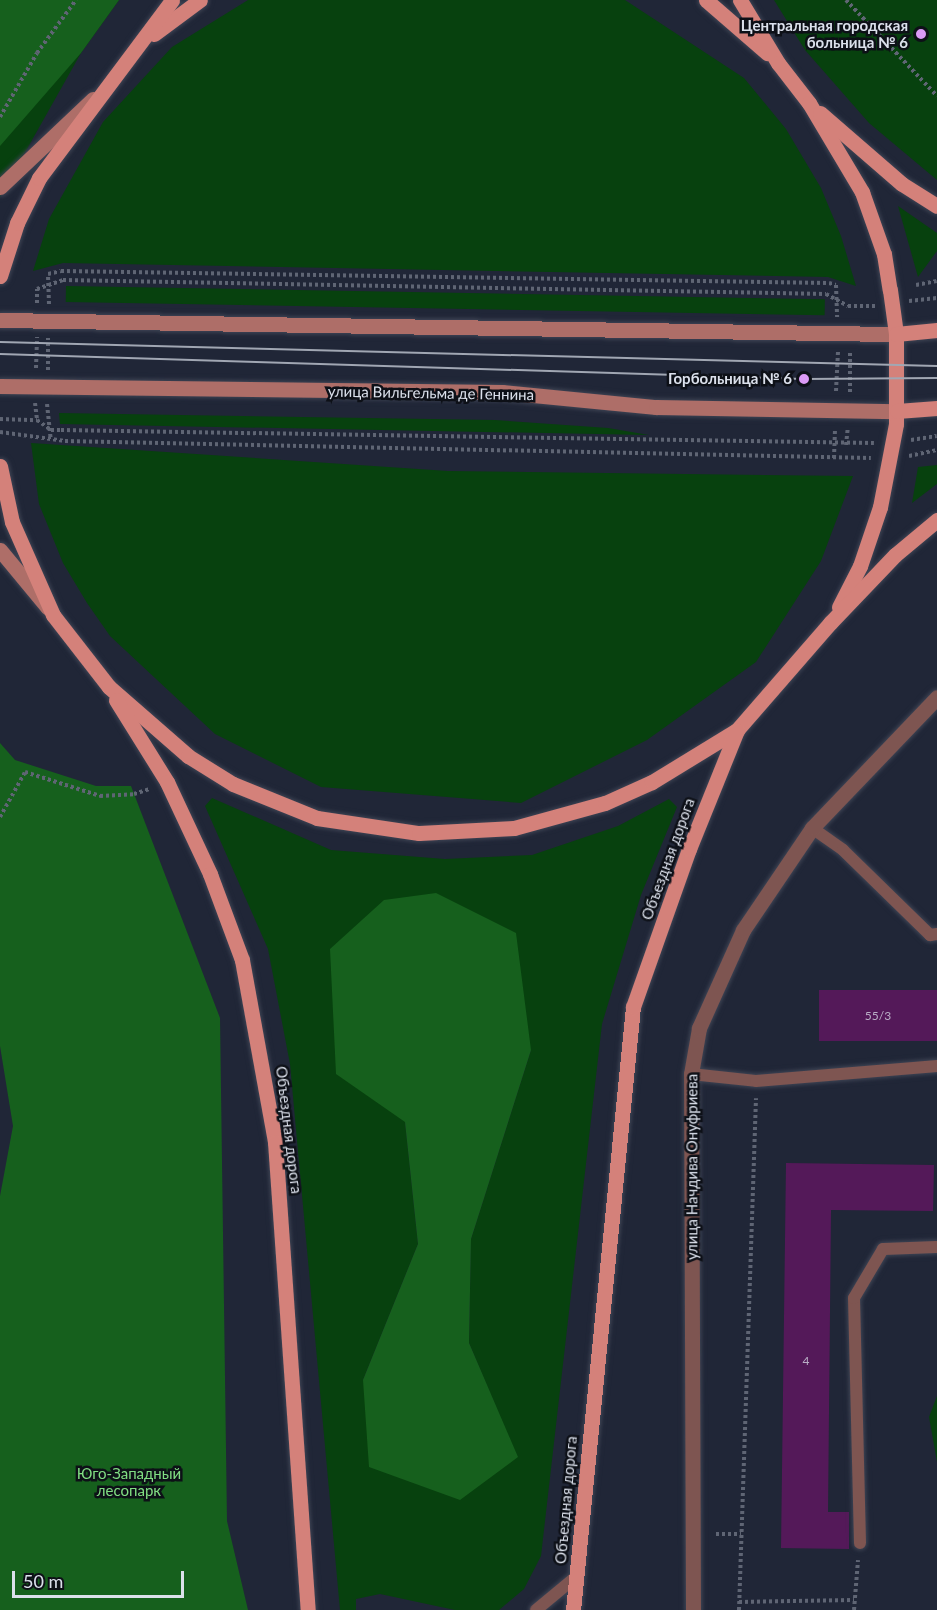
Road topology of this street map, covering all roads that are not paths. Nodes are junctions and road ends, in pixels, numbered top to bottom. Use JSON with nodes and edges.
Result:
{"nodes":[{"id":1,"x":172,"y":0,"type":"edge"},
{"id":2,"x":200,"y":0,"type":"edge"},
{"id":3,"x":706,"y":0,"type":"edge"},
{"id":4,"x":740,"y":0,"type":"edge"},
{"id":5,"x":141,"y":44,"type":"junction"},
{"id":6,"x":778,"y":63,"type":"junction"},
{"id":7,"x":104,"y":88,"type":"junction"},
{"id":8,"x":809,"y":103,"type":"junction"},
{"id":9,"x":0,"y":187,"type":"edge"},
{"id":10,"x":937,"y":206,"type":"edge"},
{"id":11,"x":0,"y":276,"type":"edge"},
{"id":12,"x":0,"y":320,"type":"edge"},
{"id":13,"x":937,"y":330,"type":"edge"},
{"id":14,"x":896,"y":334,"type":"junction"},
{"id":15,"x":0,"y":386,"type":"edge"},
{"id":16,"x":937,"y":408,"type":"edge"},
{"id":17,"x":897,"y":411,"type":"junction"},
{"id":18,"x":0,"y":466,"type":"edge"},
{"id":19,"x":937,"y":520,"type":"edge"},
{"id":20,"x":0,"y":550,"type":"edge"},
{"id":21,"x":53,"y":615,"type":"junction"},
{"id":22,"x":830,"y":623,"type":"junction"},
{"id":23,"x":109,"y":687,"type":"junction"},
{"id":24,"x":937,"y":697,"type":"edge"},
{"id":25,"x":737,"y":730,"type":"junction"},
{"id":26,"x":812,"y":828,"type":"junction"},
{"id":27,"x":937,"y":934,"type":"edge"},
{"id":28,"x":937,"y":1066,"type":"edge"},
{"id":29,"x":691,"y":1074,"type":"junction"},
{"id":30,"x":937,"y":1247,"type":"edge"},
{"id":31,"x":860,"y":1543,"type":"road end"},
{"id":32,"x":577,"y":1576,"type":"junction"},
{"id":33,"x":308,"y":1610,"type":"edge"},
{"id":34,"x":536,"y":1610,"type":"edge"},
{"id":35,"x":573,"y":1610,"type":"edge"},
{"id":36,"x":693,"y":1610,"type":"edge"}],
"edges":[{"from":1,"to":5,"type":"main road"},
{"from":2,"to":5,"type":"main road"},
{"from":3,"to":6,"type":"main road"},
{"from":4,"to":6,"type":"main road"},
{"from":5,"to":7,"type":"main road"},
{"from":6,"to":8,"type":"main road"},
{"from":7,"to":9,"type":"main road"},
{"from":7,"to":11,"type":"main road"},
{"from":8,"to":10,"type":"main road"},
{"from":8,"to":14,"type":"main road"},
{"from":12,"to":14,"type":"main road"},
{"from":13,"to":14,"type":"main road"},
{"from":14,"to":17,"type":"main road"},
{"from":15,"to":17,"type":"main road","name":"улица Вильгельма де Геннина"},
{"from":16,"to":17,"type":"main road"},
{"from":17,"to":22,"type":"main road"},
{"from":18,"to":21,"type":"main road"},
{"from":19,"to":22,"type":"main road"},
{"from":20,"to":21,"type":"main road"},
{"from":21,"to":23,"type":"main road"},
{"from":22,"to":25,"type":"main road"},
{"from":23,"to":25,"type":"main road"},
{"from":23,"to":33,"type":"main road","name":"Объездная дорога"},
{"from":24,"to":26,"type":"street","name":"улица Начдива Онуфриева"},
{"from":25,"to":32,"type":"main road","name":"Объездная дорога"},
{"from":26,"to":27,"type":"lane"},
{"from":26,"to":29,"type":"street","name":"улица Начдива Онуфриева"},
{"from":28,"to":29,"type":"lane"},
{"from":29,"to":36,"type":"street","name":"улица Начдива Онуфриева"},
{"from":30,"to":31,"type":"lane"},
{"from":32,"to":34,"type":"lane"},
{"from":32,"to":35,"type":"main road","name":"Объездная дорога"}]}
